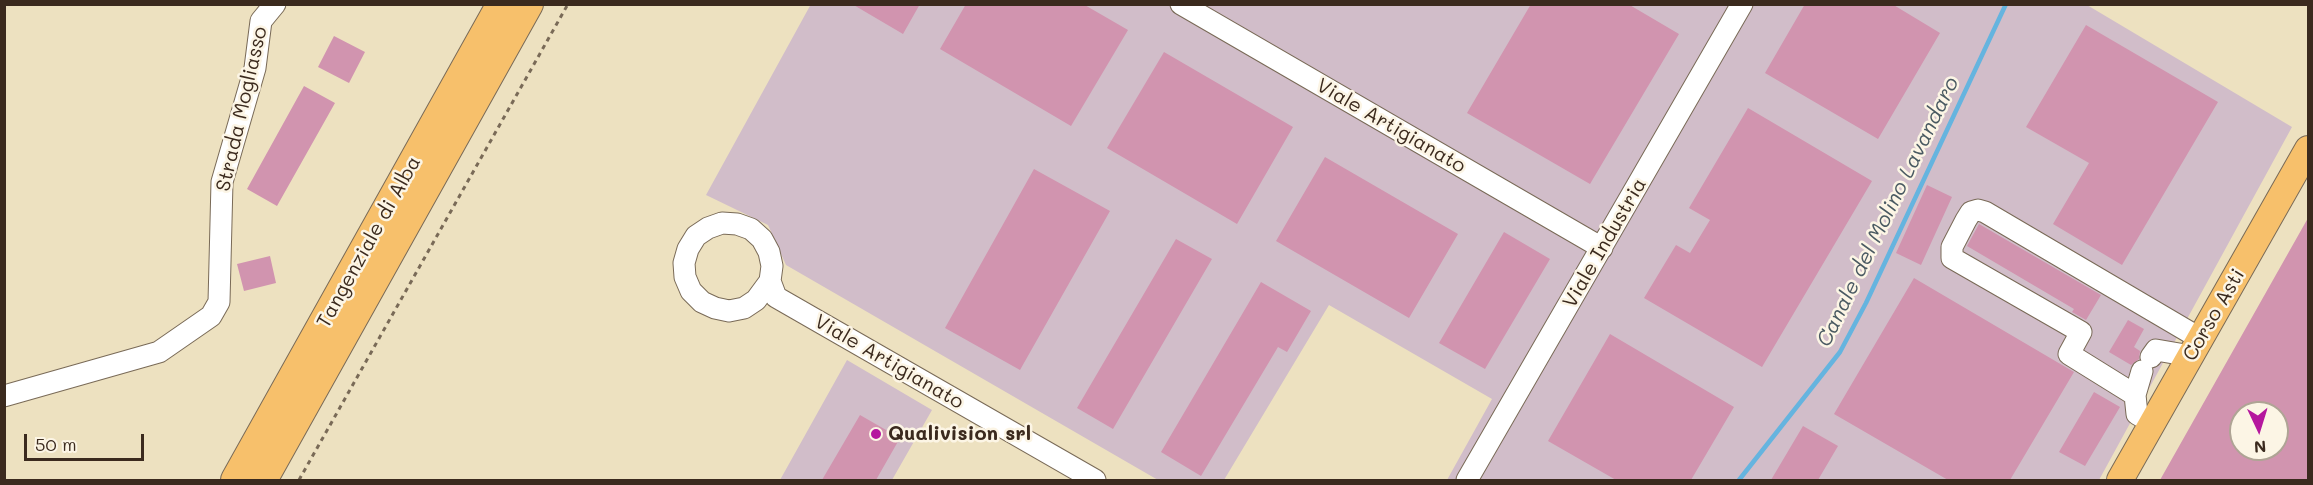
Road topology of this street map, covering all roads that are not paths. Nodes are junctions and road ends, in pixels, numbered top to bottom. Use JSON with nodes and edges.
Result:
{"nodes":[{"id":1,"x":275,"y":4,"type":"edge"},
{"id":2,"x":502,"y":4,"type":"edge"},
{"id":3,"x":528,"y":4,"type":"edge"},
{"id":4,"x":1181,"y":4,"type":"edge"},
{"id":5,"x":1742,"y":4,"type":"edge"},
{"id":6,"x":2308,"y":149,"type":"edge"},
{"id":7,"x":1602,"y":248,"type":"junction"},
{"id":8,"x":768,"y":292,"type":"dead end"},
{"id":9,"x":2196,"y":348,"type":"junction"},
{"id":10,"x":2135,"y":395,"type":"junction"},
{"id":11,"x":4,"y":396,"type":"edge"},
{"id":12,"x":2153,"y":423,"type":"junction"},
{"id":13,"x":236,"y":480,"type":"edge"},
{"id":14,"x":262,"y":480,"type":"edge"},
{"id":15,"x":1095,"y":480,"type":"edge"},
{"id":16,"x":1467,"y":480,"type":"edge"},
{"id":17,"x":2120,"y":480,"type":"edge"}],
"edges":[{"from":1,"to":11,"type":"street","name":"Strada Mogliasso"},
{"from":2,"to":13,"type":"highway","name":"Tangenziale di Alba"},
{"from":3,"to":14,"type":"highway","name":"Tangenziale di Alba"},
{"from":4,"to":7,"type":"street","name":"Viale Artigianato"},
{"from":5,"to":7,"type":"street","name":"Viale Industria"},
{"from":6,"to":9,"type":"main road","name":"Corso Asti"},
{"from":7,"to":16,"type":"street","name":"Viale Industria"},
{"from":8,"to":15,"type":"street","name":"Viale Artigianato"},
{"from":9,"to":10,"type":"street"},
{"from":9,"to":10,"type":"street"},
{"from":9,"to":12,"type":"main road","name":"Corso Asti"},
{"from":10,"to":12,"type":"street"},
{"from":12,"to":17,"type":"main road","name":"Corso Asti"}]}
